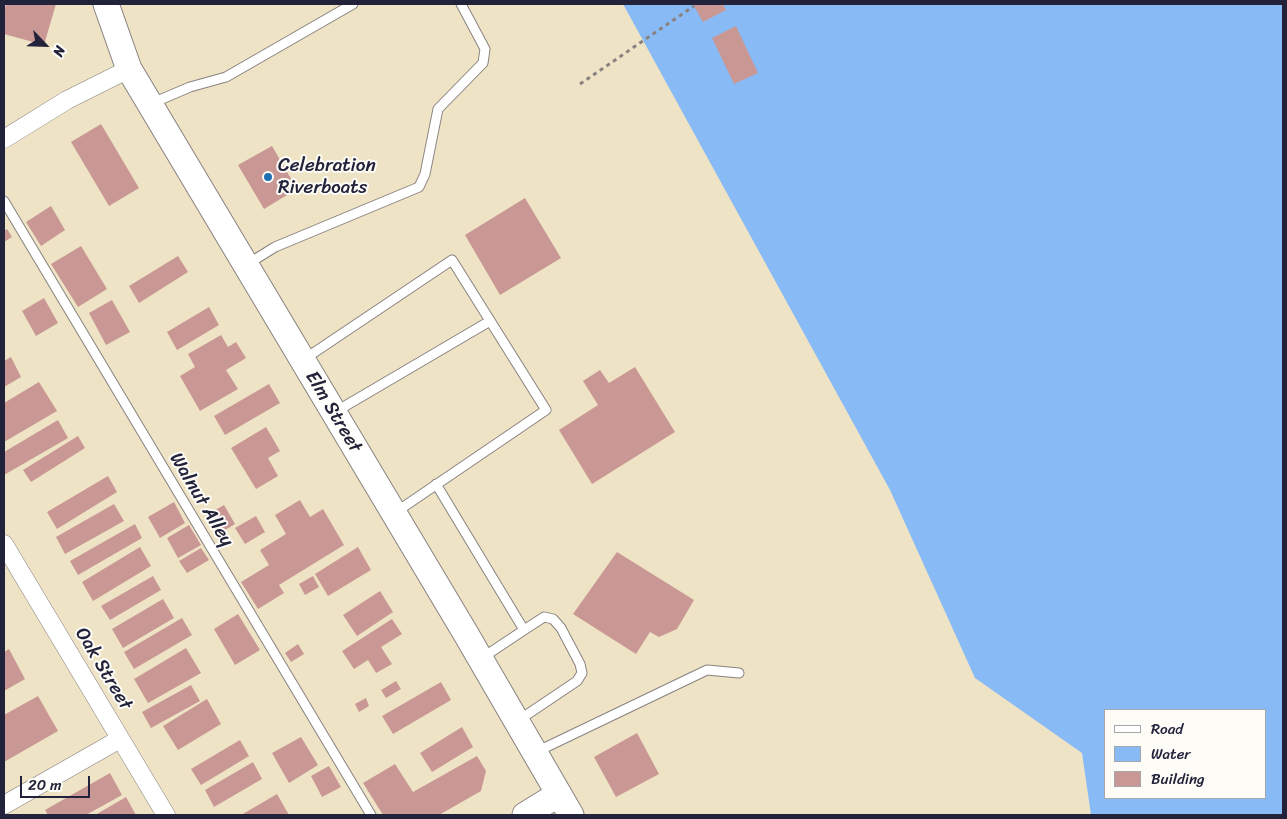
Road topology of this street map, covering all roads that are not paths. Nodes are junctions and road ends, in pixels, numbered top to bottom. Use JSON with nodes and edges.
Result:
{"nodes":[{"id":1,"x":106,"y":4,"type":"edge"},
{"id":2,"x":353,"y":4,"type":"edge"},
{"id":3,"x":461,"y":4,"type":"edge"},
{"id":4,"x":129,"y":69,"type":"junction"},
{"id":5,"x":150,"y":104,"type":"junction"},
{"id":6,"x":4,"y":139,"type":"edge"},
{"id":7,"x":4,"y":201,"type":"edge"},
{"id":8,"x":246,"y":265,"type":"junction"},
{"id":9,"x":490,"y":321,"type":"junction"},
{"id":10,"x":303,"y":361,"type":"junction"},
{"id":11,"x":334,"y":412,"type":"junction"},
{"id":12,"x":436,"y":484,"type":"junction"},
{"id":13,"x":394,"y":513,"type":"junction"},
{"id":14,"x":4,"y":544,"type":"edge"},
{"id":15,"x":524,"y":630,"type":"junction"},
{"id":16,"x":480,"y":659,"type":"junction"},
{"id":17,"x":739,"y":673,"type":"dead end"},
{"id":18,"x":516,"y":722,"type":"junction"},
{"id":19,"x":120,"y":738,"type":"junction"},
{"id":20,"x":534,"y":753,"type":"junction"},
{"id":21,"x":4,"y":805,"type":"edge"},
{"id":22,"x":565,"y":805,"type":"edge"},
{"id":23,"x":166,"y":815,"type":"edge"},
{"id":24,"x":371,"y":815,"type":"edge"},
{"id":25,"x":526,"y":815,"type":"edge"}],
"edges":[{"from":1,"to":4,"type":"main road","name":"Elm Street"},
{"from":2,"to":5,"type":"lane"},
{"from":3,"to":8,"type":"lane"},
{"from":4,"to":5,"type":"main road","name":"Elm Street"},
{"from":4,"to":6,"type":"street"},
{"from":5,"to":8,"type":"main road","name":"Elm Street"},
{"from":7,"to":24,"type":"lane","name":"Walnut Alley"},
{"from":8,"to":10,"type":"main road","name":"Elm Street"},
{"from":9,"to":10,"type":"lane"},
{"from":9,"to":11,"type":"lane"},
{"from":9,"to":12,"type":"lane"},
{"from":10,"to":11,"type":"main road","name":"Elm Street"},
{"from":11,"to":13,"type":"main road","name":"Elm Street"},
{"from":12,"to":13,"type":"lane"},
{"from":12,"to":15,"type":"lane"},
{"from":13,"to":16,"type":"main road","name":"Elm Street"},
{"from":14,"to":19,"type":"street","name":"Oak Street"},
{"from":15,"to":16,"type":"lane"},
{"from":15,"to":18,"type":"lane"},
{"from":16,"to":18,"type":"main road","name":"Elm Street"},
{"from":17,"to":20,"type":"lane"},
{"from":18,"to":20,"type":"main road","name":"Elm Street"},
{"from":19,"to":21,"type":"street"},
{"from":19,"to":23,"type":"street","name":"Oak Street"},
{"from":20,"to":22,"type":"main road","name":"Elm Street"},
{"from":22,"to":25,"type":"main road"}]}
